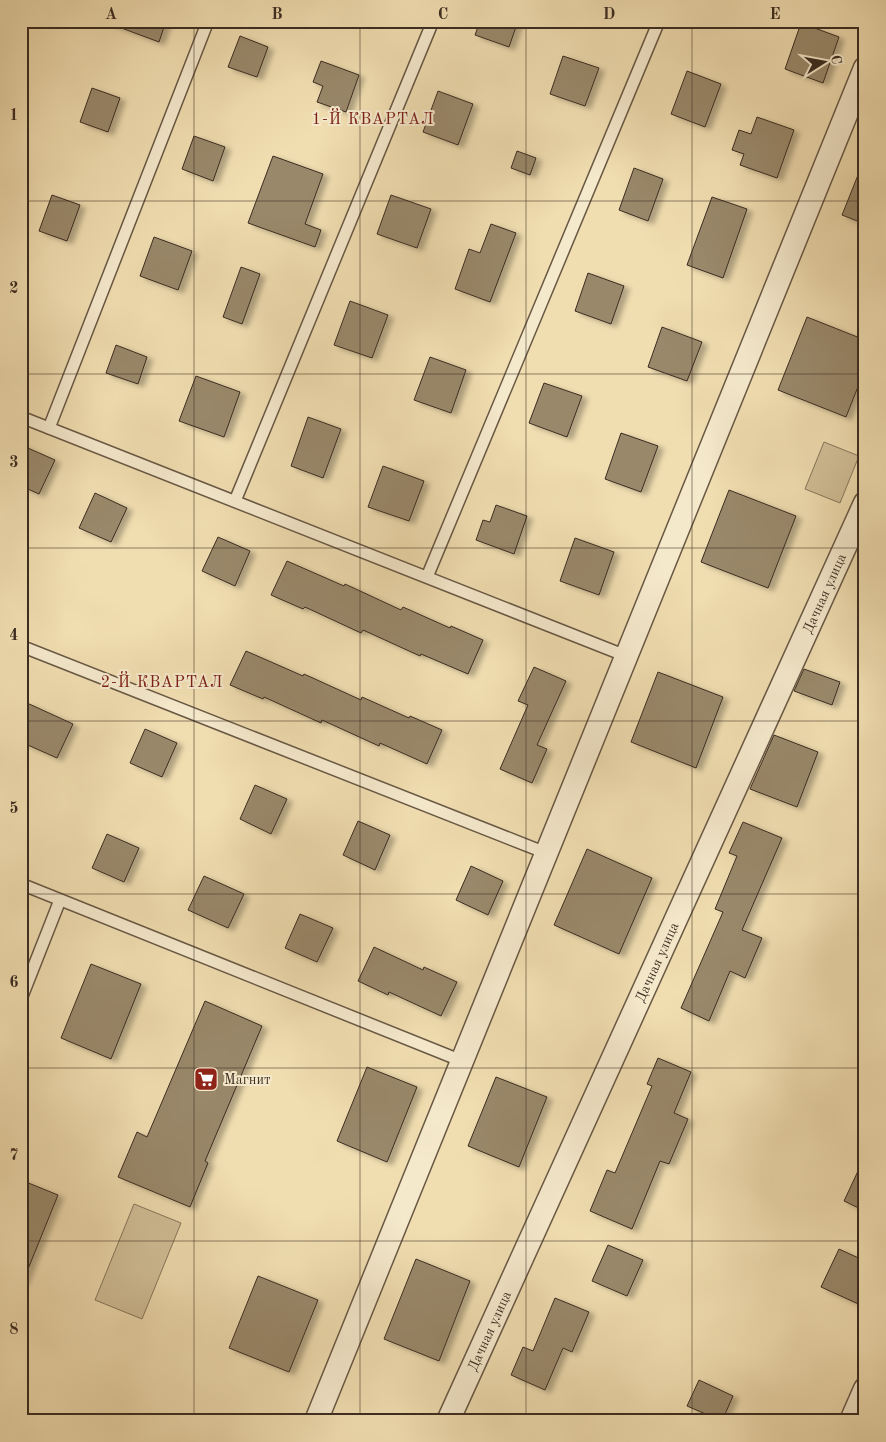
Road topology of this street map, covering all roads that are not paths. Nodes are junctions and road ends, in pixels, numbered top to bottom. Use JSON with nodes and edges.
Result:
{"nodes":[{"id":1,"x":208,"y":21,"type":"edge"},
{"id":2,"x":434,"y":21,"type":"edge"},
{"id":3,"x":659,"y":21,"type":"edge"},
{"id":4,"x":865,"y":68,"type":"edge"},
{"id":5,"x":21,"y":417,"type":"edge"},
{"id":6,"x":49,"y":428,"type":"junction"},
{"id":7,"x":235,"y":501,"type":"junction"},
{"id":8,"x":865,"y":503,"type":"edge"},
{"id":9,"x":427,"y":577,"type":"junction"},
{"id":10,"x":21,"y":646,"type":"edge"},
{"id":11,"x":626,"y":656,"type":"junction"},
{"id":12,"x":546,"y":853,"type":"junction"},
{"id":13,"x":21,"y":884,"type":"edge"},
{"id":14,"x":60,"y":900,"type":"junction"},
{"id":15,"x":21,"y":999,"type":"edge"},
{"id":16,"x":462,"y":1061,"type":"junction"},
{"id":17,"x":865,"y":1389,"type":"edge"},
{"id":18,"x":316,"y":1421,"type":"edge"},
{"id":19,"x":448,"y":1421,"type":"edge"},
{"id":20,"x":851,"y":1421,"type":"edge"}],
"edges":[{"from":1,"to":6,"type":"lane"},
{"from":2,"to":7,"type":"lane"},
{"from":3,"to":9,"type":"lane"},
{"from":4,"to":11,"type":"street"},
{"from":5,"to":6,"type":"lane"},
{"from":6,"to":7,"type":"lane"},
{"from":7,"to":9,"type":"lane"},
{"from":8,"to":19,"type":"street","name":"Дачная улица"},
{"from":9,"to":11,"type":"lane"},
{"from":10,"to":12,"type":"lane"},
{"from":11,"to":12,"type":"street"},
{"from":12,"to":16,"type":"street"},
{"from":13,"to":14,"type":"lane"},
{"from":14,"to":15,"type":"lane"},
{"from":14,"to":16,"type":"lane"},
{"from":16,"to":18,"type":"street"},
{"from":17,"to":20,"type":"street"}]}
